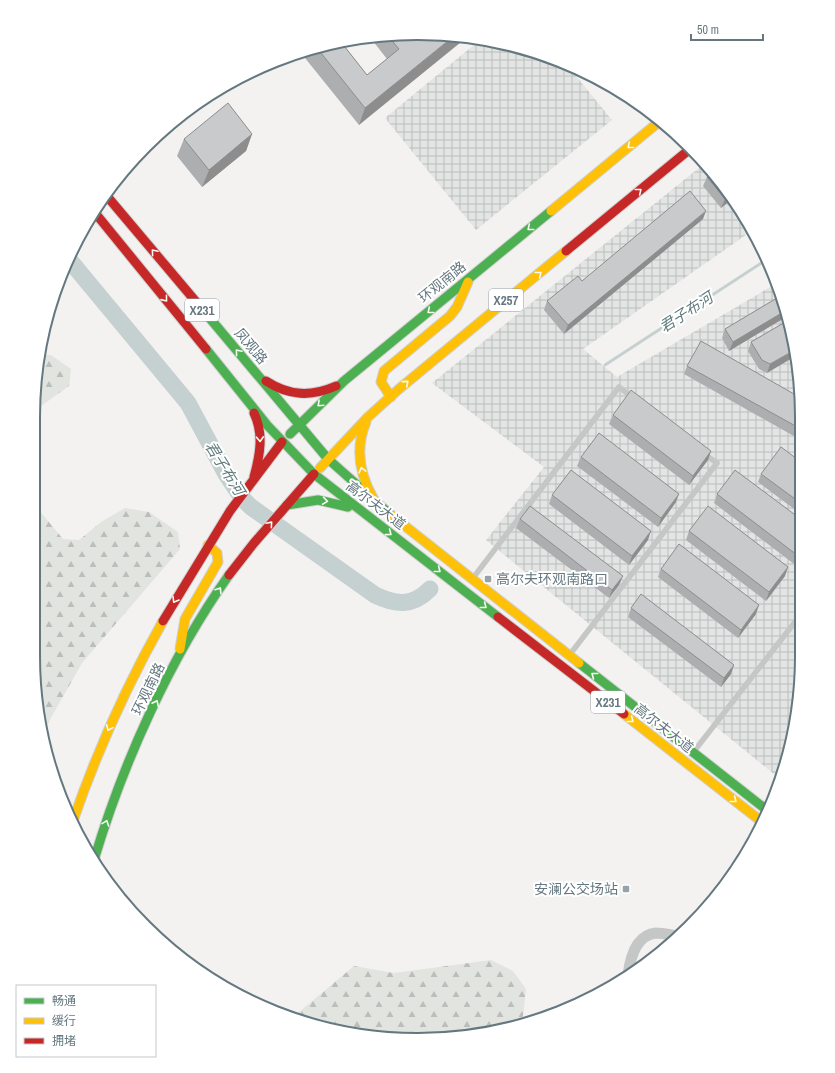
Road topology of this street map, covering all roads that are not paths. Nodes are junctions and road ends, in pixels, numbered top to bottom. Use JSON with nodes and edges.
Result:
{"nodes":[{"id":1,"x":655,"y":125,"type":"edge"},
{"id":2,"x":686,"y":153,"type":"edge"},
{"id":3,"x":110,"y":200,"type":"edge"},
{"id":4,"x":98,"y":217,"type":"edge"},
{"id":5,"x":470,"y":277,"type":"junction"},
{"id":6,"x":252,"y":370,"type":"junction"},
{"id":7,"x":344,"y":381,"type":"junction"},
{"id":8,"x":391,"y":397,"type":"junction"},
{"id":9,"x":637,"y":402,"type":"edge"},
{"id":10,"x":249,"y":403,"type":"junction"},
{"id":11,"x":368,"y":417,"type":"junction"},
{"id":12,"x":298,"y":425,"type":"junction"},
{"id":13,"x":282,"y":442,"type":"junction"},
{"id":14,"x":698,"y":449,"type":"edge"},
{"id":15,"x":328,"y":459,"type":"junction"},
{"id":16,"x":314,"y":474,"type":"junction"},
{"id":17,"x":254,"y":477,"type":"junction"},
{"id":18,"x":287,"y":505,"type":"junction"},
{"id":19,"x":378,"y":505,"type":"junction"},
{"id":20,"x":370,"y":519,"type":"junction"},
{"id":21,"x":208,"y":546,"type":"junction"},
{"id":22,"x":472,"y":579,"type":"junction"},
{"id":23,"x":795,"y":622,"type":"edge"},
{"id":24,"x":569,"y":655,"type":"junction"},
{"id":25,"x":179,"y":658,"type":"junction"},
{"id":26,"x":693,"y":752,"type":"junction"},
{"id":27,"x":763,"y":807,"type":"edge"},
{"id":28,"x":76,"y":815,"type":"edge"},
{"id":29,"x":758,"y":819,"type":"edge"},
{"id":30,"x":96,"y":853,"type":"edge"},
{"id":31,"x":670,"y":935,"type":"edge"},
{"id":32,"x":629,"y":967,"type":"edge"}],
"edges":[{"from":1,"to":5,"type":"main road","name":"环观南路","number":"X257","one_way":true},
{"from":8,"to":2,"type":"main road","number":"X257","one_way":true},
{"from":6,"to":3,"type":"main road","name":"凤观路","number":"X231","one_way":true},
{"from":4,"to":10,"type":"main road","number":"X231","one_way":true},
{"from":5,"to":7,"type":"main road","name":"环观南路","number":"X257","one_way":true},
{"from":5,"to":8,"type":"main road"},
{"from":6,"to":7,"type":"main road"},
{"from":6,"to":12,"type":"main road","name":"凤观路","number":"X231"},
{"from":7,"to":12,"type":"main road","name":"环观南路","number":"X257","one_way":true},
{"from":8,"to":11,"type":"main road","number":"X257"},
{"from":9,"to":22,"type":"lane"},
{"from":10,"to":13,"type":"main road","number":"X231"},
{"from":10,"to":17,"type":"main road","one_way":true},
{"from":11,"to":15,"type":"main road","number":"X257"},
{"from":19,"to":11,"type":"main road","one_way":true},
{"from":12,"to":13,"type":"main road","name":"环观南路","number":"X257"},
{"from":12,"to":15,"type":"main road","name":"凤观路","number":"X231"},
{"from":13,"to":16,"type":"main road","number":"X231"},
{"from":13,"to":17,"type":"main road","name":"环观南路"},
{"from":14,"to":24,"type":"lane"},
{"from":15,"to":16,"type":"main road","number":"X257"},
{"from":15,"to":19,"type":"main road","name":"高尔夫大道","number":"X231"},
{"from":16,"to":18,"type":"main road"},
{"from":16,"to":20,"type":"main road","name":"高尔夫大道","number":"X231"},
{"from":17,"to":21,"type":"main road","name":"环观南路"},
{"from":18,"to":20,"type":"main road","one_way":true},
{"from":25,"to":18,"type":"main road","name":"环观南路","one_way":true},
{"from":19,"to":22,"type":"main road","name":"高尔夫大道","number":"X231"},
{"from":20,"to":29,"type":"main road","name":"高尔夫大道","number":"X231","one_way":true},
{"from":21,"to":25,"type":"main road"},
{"from":21,"to":28,"type":"main road","name":"环观南路","one_way":true},
{"from":22,"to":24,"type":"main road","name":"高尔夫大道","number":"X231"},
{"from":23,"to":26,"type":"lane"},
{"from":26,"to":24,"type":"main road","name":"高尔夫大道","number":"X231","one_way":true},
{"from":30,"to":25,"type":"main road","name":"环观南路","one_way":true},
{"from":26,"to":27,"type":"main road","name":"高尔夫大道","number":"X231"},
{"from":31,"to":32,"type":"street"}]}
